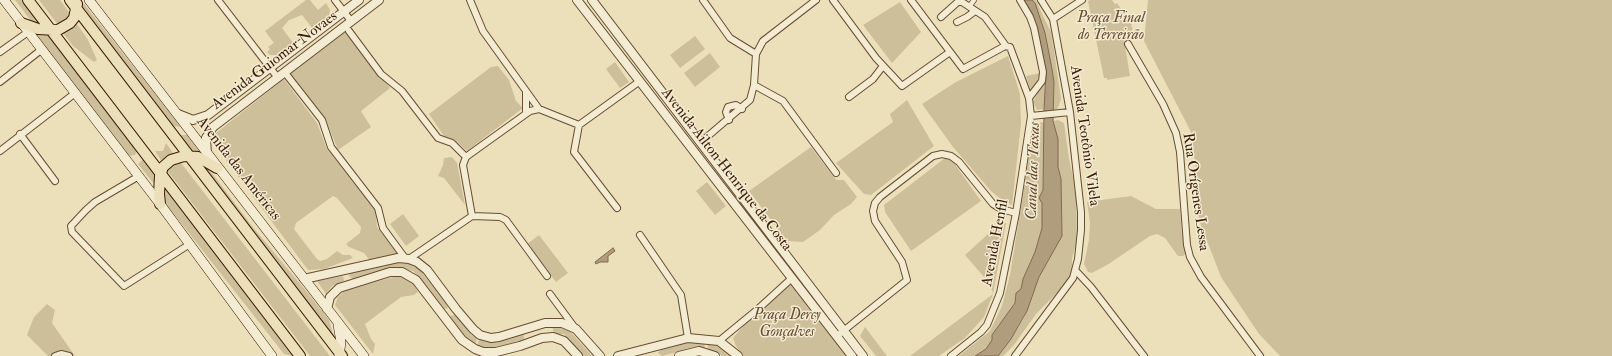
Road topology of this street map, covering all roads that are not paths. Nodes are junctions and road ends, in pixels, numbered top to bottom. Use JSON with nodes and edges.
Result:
{"nodes":[{"id":1,"x":4,"y":0,"type":"edge"},
{"id":2,"x":28,"y":0,"type":"edge"},
{"id":3,"x":70,"y":0,"type":"edge"},
{"id":4,"x":89,"y":0,"type":"edge"},
{"id":5,"x":218,"y":0,"type":"edge"},
{"id":6,"x":335,"y":0,"type":"edge"},
{"id":7,"x":359,"y":0,"type":"edge"},
{"id":8,"x":379,"y":0,"type":"edge"},
{"id":9,"x":470,"y":0,"type":"edge"},
{"id":10,"x":577,"y":0,"type":"edge"},
{"id":11,"x":592,"y":0,"type":"edge"},
{"id":12,"x":703,"y":0,"type":"edge"},
{"id":13,"x":816,"y":0,"type":"edge"},
{"id":14,"x":833,"y":0,"type":"edge"},
{"id":15,"x":911,"y":0,"type":"edge"},
{"id":16,"x":960,"y":0,"type":"edge"},
{"id":17,"x":974,"y":0,"type":"edge"},
{"id":18,"x":1020,"y":0,"type":"edge"},
{"id":19,"x":1041,"y":0,"type":"edge"},
{"id":20,"x":1082,"y":0,"type":"edge"},
{"id":21,"x":77,"y":4,"type":"edge"},
{"id":22,"x":972,"y":9,"type":"junction"},
{"id":23,"x":344,"y":11,"type":"junction"},
{"id":24,"x":941,"y":17,"type":"dead end"},
{"id":25,"x":1053,"y":19,"type":"junction"},
{"id":26,"x":351,"y":21,"type":"junction"},
{"id":27,"x":21,"y":22,"type":"junction"},
{"id":28,"x":957,"y":22,"type":"dead end"},
{"id":29,"x":51,"y":31,"type":"junction"},
{"id":30,"x":349,"y":31,"type":"dead end"},
{"id":31,"x":28,"y":32,"type":"junction"},
{"id":32,"x":1128,"y":44,"type":"dead end"},
{"id":33,"x":1006,"y":46,"type":"junction"},
{"id":34,"x":41,"y":50,"type":"junction"},
{"id":35,"x":0,"y":52,"type":"edge"},
{"id":36,"x":950,"y":52,"type":"junction"},
{"id":37,"x":633,"y":53,"type":"junction"},
{"id":38,"x":756,"y":54,"type":"junction"},
{"id":39,"x":624,"y":60,"type":"junction"},
{"id":40,"x":882,"y":66,"type":"junction"},
{"id":41,"x":270,"y":68,"type":"junction"},
{"id":42,"x":286,"y":74,"type":"dead end"},
{"id":43,"x":278,"y":78,"type":"junction"},
{"id":44,"x":640,"y":81,"type":"junction"},
{"id":45,"x":0,"y":82,"type":"edge"},
{"id":46,"x":754,"y":85,"type":"junction"},
{"id":47,"x":526,"y":90,"type":"junction"},
{"id":48,"x":74,"y":94,"type":"junction"},
{"id":49,"x":849,"y":97,"type":"dead end"},
{"id":50,"x":1029,"y":98,"type":"junction"},
{"id":51,"x":539,"y":109,"type":"junction"},
{"id":52,"x":742,"y":109,"type":"junction"},
{"id":53,"x":174,"y":111,"type":"junction"},
{"id":54,"x":526,"y":112,"type":"junction"},
{"id":55,"x":1070,"y":112,"type":"junction"},
{"id":56,"x":1030,"y":116,"type":"junction"},
{"id":57,"x":729,"y":120,"type":"junction"},
{"id":58,"x":579,"y":125,"type":"junction"},
{"id":59,"x":20,"y":134,"type":"junction"},
{"id":60,"x":701,"y":142,"type":"junction"},
{"id":61,"x":0,"y":151,"type":"edge"},
{"id":62,"x":207,"y":155,"type":"junction"},
{"id":63,"x":189,"y":156,"type":"junction"},
{"id":64,"x":466,"y":157,"type":"junction"},
{"id":65,"x":217,"y":168,"type":"junction"},
{"id":66,"x":161,"y":172,"type":"junction"},
{"id":67,"x":836,"y":173,"type":"dead end"},
{"id":68,"x":139,"y":176,"type":"junction"},
{"id":69,"x":55,"y":181,"type":"dead end"},
{"id":70,"x":160,"y":204,"type":"junction"},
{"id":71,"x":617,"y":208,"type":"dead end"},
{"id":72,"x":1016,"y":213,"type":"junction"},
{"id":73,"x":472,"y":216,"type":"junction"},
{"id":74,"x":759,"y":217,"type":"junction"},
{"id":75,"x":750,"y":225,"type":"junction"},
{"id":76,"x":640,"y":235,"type":"dead end"},
{"id":77,"x":190,"y":244,"type":"junction"},
{"id":78,"x":407,"y":258,"type":"junction"},
{"id":79,"x":1076,"y":270,"type":"junction"},
{"id":80,"x":345,"y":271,"type":"junction"},
{"id":81,"x":547,"y":276,"type":"dead end"},
{"id":82,"x":792,"y":278,"type":"junction"},
{"id":83,"x":304,"y":280,"type":"junction"},
{"id":84,"x":350,"y":283,"type":"junction"},
{"id":85,"x":550,"y":294,"type":"dead end"},
{"id":86,"x":327,"y":309,"type":"junction"},
{"id":87,"x":456,"y":309,"type":"junction"},
{"id":88,"x":445,"y":317,"type":"junction"},
{"id":89,"x":337,"y":321,"type":"junction"},
{"id":90,"x":532,"y":327,"type":"junction"},
{"id":91,"x":576,"y":329,"type":"junction"},
{"id":92,"x":844,"y":330,"type":"junction"},
{"id":93,"x":837,"y":336,"type":"junction"},
{"id":94,"x":542,"y":338,"type":"junction"},
{"id":95,"x":688,"y":338,"type":"junction"},
{"id":96,"x":719,"y":341,"type":"junction"},
{"id":97,"x":652,"y":347,"type":"junction"},
{"id":98,"x":856,"y":347,"type":"junction"},
{"id":99,"x":851,"y":354,"type":"edge"},
{"id":100,"x":340,"y":355,"type":"edge"},
{"id":101,"x":55,"y":356,"type":"edge"},
{"id":102,"x":70,"y":356,"type":"edge"},
{"id":103,"x":272,"y":356,"type":"edge"},
{"id":104,"x":300,"y":356,"type":"edge"},
{"id":105,"x":364,"y":356,"type":"edge"},
{"id":106,"x":578,"y":356,"type":"edge"},
{"id":107,"x":600,"y":356,"type":"edge"},
{"id":108,"x":618,"y":356,"type":"edge"},
{"id":109,"x":654,"y":356,"type":"edge"},
{"id":110,"x":679,"y":356,"type":"edge"},
{"id":111,"x":715,"y":356,"type":"edge"},
{"id":112,"x":738,"y":356,"type":"edge"},
{"id":113,"x":863,"y":356,"type":"edge"},
{"id":114,"x":951,"y":356,"type":"edge"},
{"id":115,"x":1015,"y":356,"type":"edge"},
{"id":116,"x":1144,"y":356,"type":"edge"},
{"id":117,"x":1260,"y":356,"type":"edge"}],
"edges":[{"from":1,"to":27,"type":"main road"},
{"from":2,"to":29,"type":"highway"},
{"from":3,"to":21,"type":"highway","name":"Avenida das Américas"},
{"from":4,"to":53,"type":"main road","name":"Avenida das Américas"},
{"from":5,"to":41,"type":"street"},
{"from":6,"to":23,"type":"street"},
{"from":7,"to":23,"type":"street","name":"Avenida Guiomar Novaes"},
{"from":8,"to":26,"type":"street","name":"Avenida Guiomar Novaes"},
{"from":9,"to":47,"type":"street"},
{"from":10,"to":39,"type":"street","name":"Avenida Ailton Henrique da Costa"},
{"from":11,"to":37,"type":"street","name":"Avenida Ailton Henrique da Costa"},
{"from":12,"to":38,"type":"street"},
{"from":13,"to":38,"type":"street"},
{"from":14,"to":40,"type":"street"},
{"from":15,"to":36,"type":"street"},
{"from":16,"to":22,"type":"street","name":"Avenida Henfil"},
{"from":16,"to":24,"type":"street"},
{"from":17,"to":22,"type":"street"},
{"from":18,"to":50,"type":"street"},
{"from":19,"to":25,"type":"street"},
{"from":20,"to":25,"type":"street"},
{"from":21,"to":29,"type":"highway"},
{"from":21,"to":63,"type":"highway","name":"Avenida das Américas"},
{"from":22,"to":28,"type":"street"},
{"from":22,"to":33,"type":"street","name":"Avenida Henfil"},
{"from":23,"to":26,"type":"street"},
{"from":23,"to":41,"type":"street","name":"Avenida Guiomar Novaes"},
{"from":25,"to":55,"type":"street","name":"Avenida Teotônio Vilela"},
{"from":26,"to":43,"type":"street","name":"Avenida Guiomar Novaes"},
{"from":27,"to":29,"type":"highway"},
{"from":27,"to":31,"type":"main road"},
{"from":29,"to":66,"type":"highway"},
{"from":30,"to":64,"type":"street"},
{"from":31,"to":34,"type":"main road"},
{"from":31,"to":35,"type":"street"},
{"from":32,"to":117,"type":"street","name":"Rua Orígenes Lessa"},
{"from":33,"to":36,"type":"street"},
{"from":33,"to":50,"type":"street","name":"Avenida Henfil"},
{"from":34,"to":45,"type":"street"},
{"from":34,"to":48,"type":"main road"},
{"from":36,"to":40,"type":"street"},
{"from":37,"to":39,"type":"street"},
{"from":37,"to":60,"type":"street","name":"Avenida Ailton Henrique da Costa"},
{"from":38,"to":46,"type":"street"},
{"from":39,"to":44,"type":"street","name":"Avenida Ailton Henrique da Costa"},
{"from":40,"to":49,"type":"street"},
{"from":41,"to":43,"type":"street"},
{"from":41,"to":53,"type":"street","name":"Avenida Guiomar Novaes"},
{"from":42,"to":78,"type":"street"},
{"from":43,"to":62,"type":"street","name":"Avenida Guiomar Novaes"},
{"from":44,"to":58,"type":"street"},
{"from":44,"to":75,"type":"street","name":"Avenida Ailton Henrique da Costa"},
{"from":46,"to":52,"type":"street"},
{"from":46,"to":67,"type":"street"},
{"from":47,"to":51,"type":"street"},
{"from":47,"to":54,"type":"street"},
{"from":48,"to":59,"type":"street"},
{"from":48,"to":68,"type":"main road"},
{"from":50,"to":56,"type":"street","name":"Avenida Henfil"},
{"from":51,"to":54,"type":"street"},
{"from":51,"to":58,"type":"street"},
{"from":52,"to":57,"type":"street"},
{"from":52,"to":57,"type":"street"},
{"from":53,"to":62,"type":"main road","name":"Avenida das Américas"},
{"from":54,"to":64,"type":"street"},
{"from":55,"to":56,"type":"street"},
{"from":55,"to":79,"type":"street","name":"Avenida Teotônio Vilela"},
{"from":56,"to":72,"type":"street","name":"Avenida Henfil"},
{"from":57,"to":60,"type":"street"},
{"from":58,"to":71,"type":"street"},
{"from":59,"to":61,"type":"street"},
{"from":59,"to":69,"type":"street"},
{"from":60,"to":74,"type":"street","name":"Avenida Ailton Henrique da Costa"},
{"from":62,"to":65,"type":"main road","name":"Avenida das Américas"},
{"from":63,"to":65,"type":"highway"},
{"from":63,"to":66,"type":"highway"},
{"from":63,"to":100,"type":"highway","name":"Avenida das Américas"},
{"from":64,"to":73,"type":"street"},
{"from":65,"to":83,"type":"main road","name":"Avenida das Américas"},
{"from":66,"to":70,"type":"highway"},
{"from":66,"to":104,"type":"highway"},
{"from":68,"to":70,"type":"main road"},
{"from":68,"to":77,"type":"street"},
{"from":70,"to":77,"type":"main road"},
{"from":72,"to":92,"type":"street"},
{"from":72,"to":114,"type":"street","name":"Avenida Henfil"},
{"from":73,"to":78,"type":"street"},
{"from":73,"to":81,"type":"street"},
{"from":74,"to":75,"type":"street"},
{"from":74,"to":92,"type":"street","name":"Avenida Ailton Henrique da Costa"},
{"from":75,"to":82,"type":"street","name":"Avenida Ailton Henrique da Costa"},
{"from":76,"to":95,"type":"street"},
{"from":77,"to":103,"type":"main road"},
{"from":78,"to":80,"type":"street"},
{"from":78,"to":87,"type":"street"},
{"from":79,"to":115,"type":"street","name":"Avenida Teotônio Vilela"},
{"from":79,"to":116,"type":"street"},
{"from":80,"to":83,"type":"street"},
{"from":80,"to":84,"type":"street"},
{"from":82,"to":93,"type":"street","name":"Avenida Ailton Henrique da Costa"},
{"from":82,"to":96,"type":"street"},
{"from":83,"to":86,"type":"main road","name":"Avenida das Américas"},
{"from":84,"to":86,"type":"street"},
{"from":84,"to":88,"type":"street"},
{"from":85,"to":91,"type":"street"},
{"from":86,"to":89,"type":"main road","name":"Avenida das Américas"},
{"from":87,"to":88,"type":"street"},
{"from":87,"to":90,"type":"street"},
{"from":88,"to":94,"type":"street"},
{"from":89,"to":100,"type":"main road"},
{"from":89,"to":105,"type":"main road","name":"Avenida das Américas"},
{"from":90,"to":91,"type":"street"},
{"from":90,"to":94,"type":"street"},
{"from":91,"to":107,"type":"street"},
{"from":92,"to":93,"type":"street"},
{"from":92,"to":98,"type":"street","name":"Avenida Ailton Henrique da Costa"},
{"from":93,"to":99,"type":"street","name":"Avenida Ailton Henrique da Costa"},
{"from":94,"to":106,"type":"street"},
{"from":95,"to":96,"type":"street"},
{"from":95,"to":97,"type":"street"},
{"from":96,"to":112,"type":"street"},
{"from":97,"to":108,"type":"street"},
{"from":97,"to":109,"type":"street"},
{"from":98,"to":99,"type":"street"},
{"from":98,"to":113,"type":"street","name":"Avenida Ailton Henrique da Costa"},
{"from":101,"to":102,"type":"street"},
{"from":110,"to":111,"type":"street"}]}
